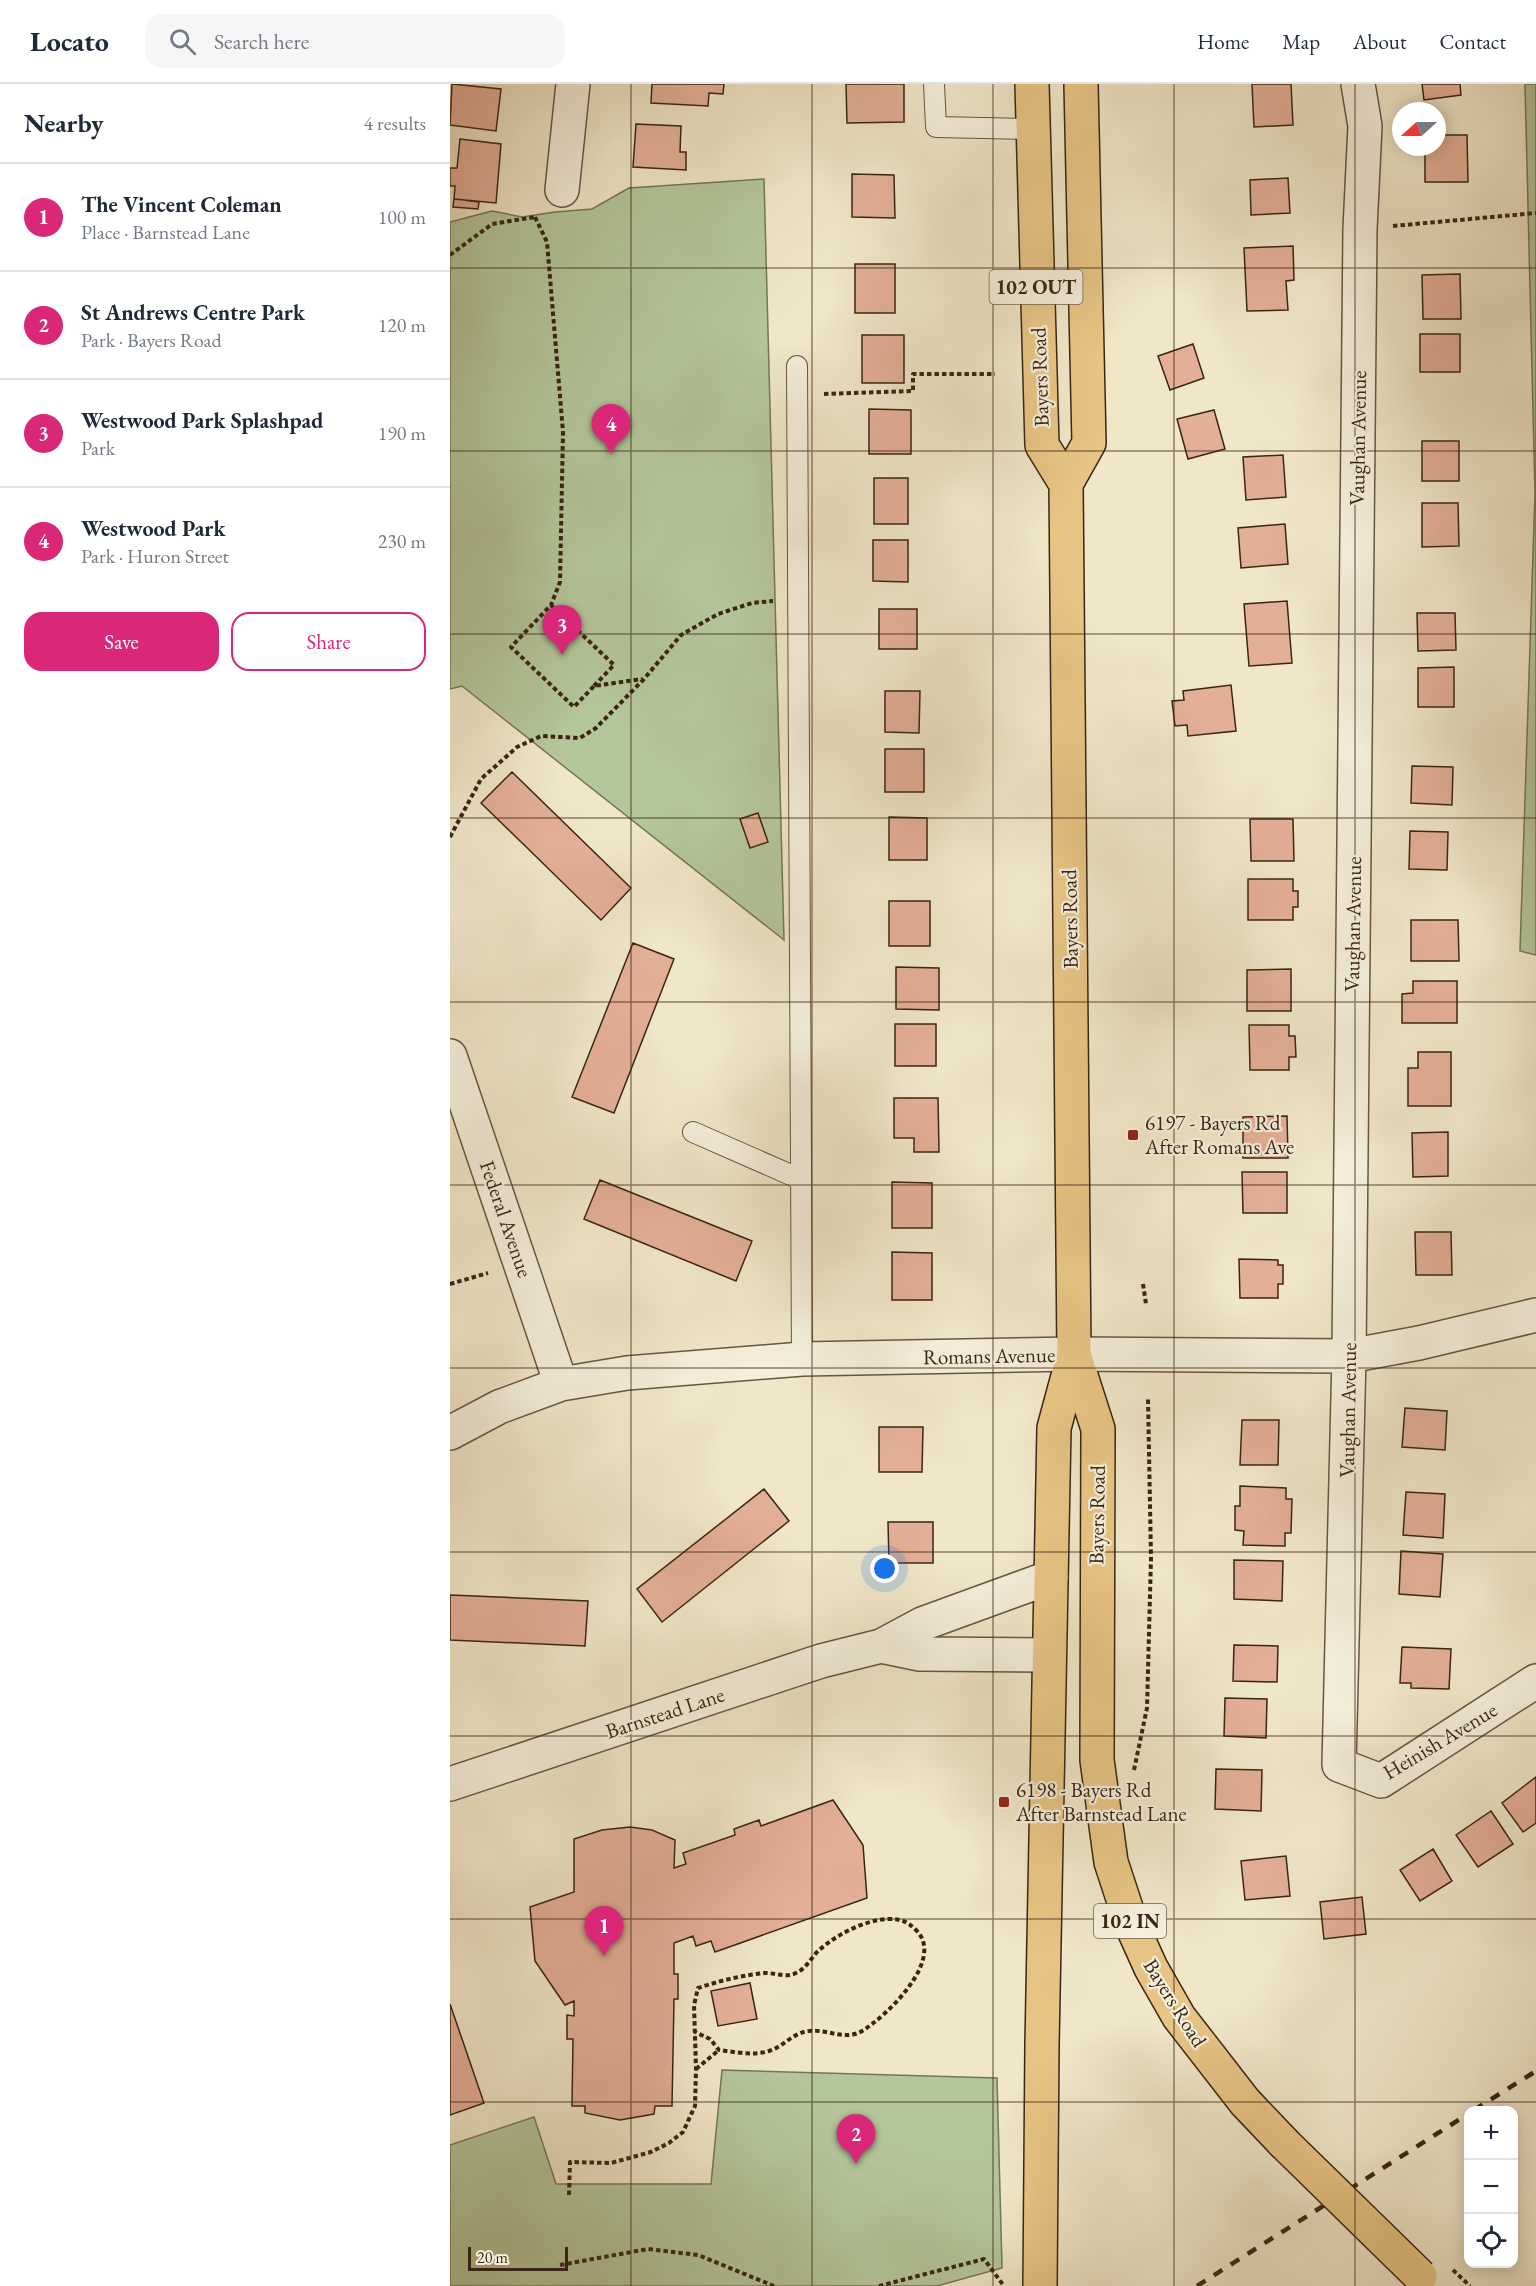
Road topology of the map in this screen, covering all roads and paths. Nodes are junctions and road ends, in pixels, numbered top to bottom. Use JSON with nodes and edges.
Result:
{"nodes":[{"id":1,"x":573,"y":84,"type":"edge"},
{"id":2,"x":934,"y":84,"type":"edge"},
{"id":3,"x":1032,"y":84,"type":"edge"},
{"id":4,"x":1081,"y":84,"type":"edge"},
{"id":5,"x":1358,"y":84,"type":"edge"},
{"id":6,"x":1032,"y":129,"type":"junction"},
{"id":7,"x":562,"y":190,"type":"joint"},
{"id":8,"x":1536,"y":213,"type":"edge"},
{"id":9,"x":535,"y":217,"type":"junction"},
{"id":10,"x":1360,"y":229,"type":"junction"},
{"id":11,"x":450,"y":255,"type":"edge"},
{"id":12,"x":796,"y":366,"type":"dead end"},
{"id":13,"x":995,"y":374,"type":"dead end"},
{"id":14,"x":797,"y":394,"type":"junction"},
{"id":15,"x":1065,"y":484,"type":"junction"},
{"id":16,"x":798,"y":598,"type":"junction"},
{"id":17,"x":551,"y":605,"type":"junction"},
{"id":18,"x":644,"y":679,"type":"junction"},
{"id":19,"x":594,"y":686,"type":"junction"},
{"id":20,"x":450,"y":837,"type":"edge"},
{"id":21,"x":450,"y":1056,"type":"edge"},
{"id":22,"x":693,"y":1132,"type":"dead end"},
{"id":23,"x":800,"y":1179,"type":"junction"},
{"id":24,"x":1143,"y":1284,"type":"dead end"},
{"id":25,"x":1146,"y":1304,"type":"dead end"},
{"id":26,"x":1536,"y":1315,"type":"edge"},
{"id":27,"x":1074,"y":1354,"type":"junction"},
{"id":28,"x":1349,"y":1356,"type":"junction"},
{"id":29,"x":801,"y":1359,"type":"junction"},
{"id":30,"x":561,"y":1384,"type":"junction"},
{"id":31,"x":1148,"y":1398,"type":"dead end"},
{"id":32,"x":450,"y":1433,"type":"edge"},
{"id":33,"x":1051,"y":1577,"type":"junction"},
{"id":34,"x":881,"y":1646,"type":"junction"},
{"id":35,"x":1049,"y":1655,"type":"junction"},
{"id":36,"x":1536,"y":1681,"type":"edge"},
{"id":37,"x":1339,"y":1765,"type":"joint"},
{"id":38,"x":1131,"y":1779,"type":"dead end"},
{"id":39,"x":450,"y":1784,"type":"edge"},
{"id":40,"x":695,"y":2032,"type":"junction"},
{"id":41,"x":719,"y":2050,"type":"junction"},
{"id":42,"x":696,"y":2069,"type":"junction"},
{"id":43,"x":569,"y":2195,"type":"dead end"},
{"id":44,"x":560,"y":2265,"type":"dead end"},
{"id":45,"x":1424,"y":2281,"type":"edge"},
{"id":46,"x":774,"y":2286,"type":"edge"},
{"id":47,"x":879,"y":2286,"type":"edge"},
{"id":48,"x":1004,"y":2286,"type":"edge"},
{"id":49,"x":1040,"y":2286,"type":"edge"}],
"edges":[{"from":1,"to":7,"type":"street"},
{"from":2,"to":6,"type":"lane"},
{"from":3,"to":6,"type":"main road","name":"Bayers Road","number":"102 OUT"},
{"from":4,"to":15,"type":"main road"},
{"from":5,"to":10,"type":"street","name":"Vaughan Avenue"},
{"from":6,"to":15,"type":"main road","name":"Bayers Road","number":"102 OUT"},
{"from":7,"to":9,"type":"path"},
{"from":8,"to":10,"type":"path"},
{"from":9,"to":11,"type":"path"},
{"from":9,"to":17,"type":"path"},
{"from":10,"to":28,"type":"street","name":"Vaughan Avenue"},
{"from":12,"to":14,"type":"lane"},
{"from":13,"to":14,"type":"path"},
{"from":14,"to":16,"type":"lane"},
{"from":15,"to":27,"type":"main road","name":"Bayers Road"},
{"from":16,"to":18,"type":"path"},
{"from":16,"to":23,"type":"lane"},
{"from":17,"to":19,"type":"path"},
{"from":17,"to":19,"type":"path"},
{"from":18,"to":19,"type":"path"},
{"from":18,"to":20,"type":"path"},
{"from":21,"to":30,"type":"street","name":"Federal Avenue"},
{"from":22,"to":23,"type":"lane"},
{"from":23,"to":29,"type":"lane"},
{"from":24,"to":25,"type":"path"},
{"from":26,"to":28,"type":"street","name":"Romans Avenue"},
{"from":27,"to":28,"type":"street","name":"Romans Avenue"},
{"from":27,"to":29,"type":"street","name":"Romans Avenue"},
{"from":27,"to":33,"type":"main road","name":"Bayers Road"},
{"from":27,"to":45,"type":"main road","name":"Bayers Road","number":"102 IN","bridge":true},
{"from":28,"to":37,"type":"street","name":"Vaughan Avenue"},
{"from":29,"to":30,"type":"street","name":"Romans Avenue"},
{"from":30,"to":32,"type":"street","name":"Romans Avenue"},
{"from":31,"to":38,"type":"path"},
{"from":33,"to":34,"type":"street","name":"Barnstead Lane"},
{"from":33,"to":35,"type":"main road","name":"Bayers Road"},
{"from":34,"to":35,"type":"street","name":"Barnstead Lane"},
{"from":34,"to":39,"type":"street","name":"Barnstead Lane"},
{"from":35,"to":49,"type":"main road","name":"Bayers Road"},
{"from":36,"to":37,"type":"street","name":"Heinish Avenue"},
{"from":40,"to":41,"type":"path"},
{"from":40,"to":41,"type":"path"},
{"from":40,"to":42,"type":"path"},
{"from":41,"to":42,"type":"path"},
{"from":42,"to":43,"type":"path"},
{"from":44,"to":46,"type":"path"},
{"from":47,"to":48,"type":"path"}]}
